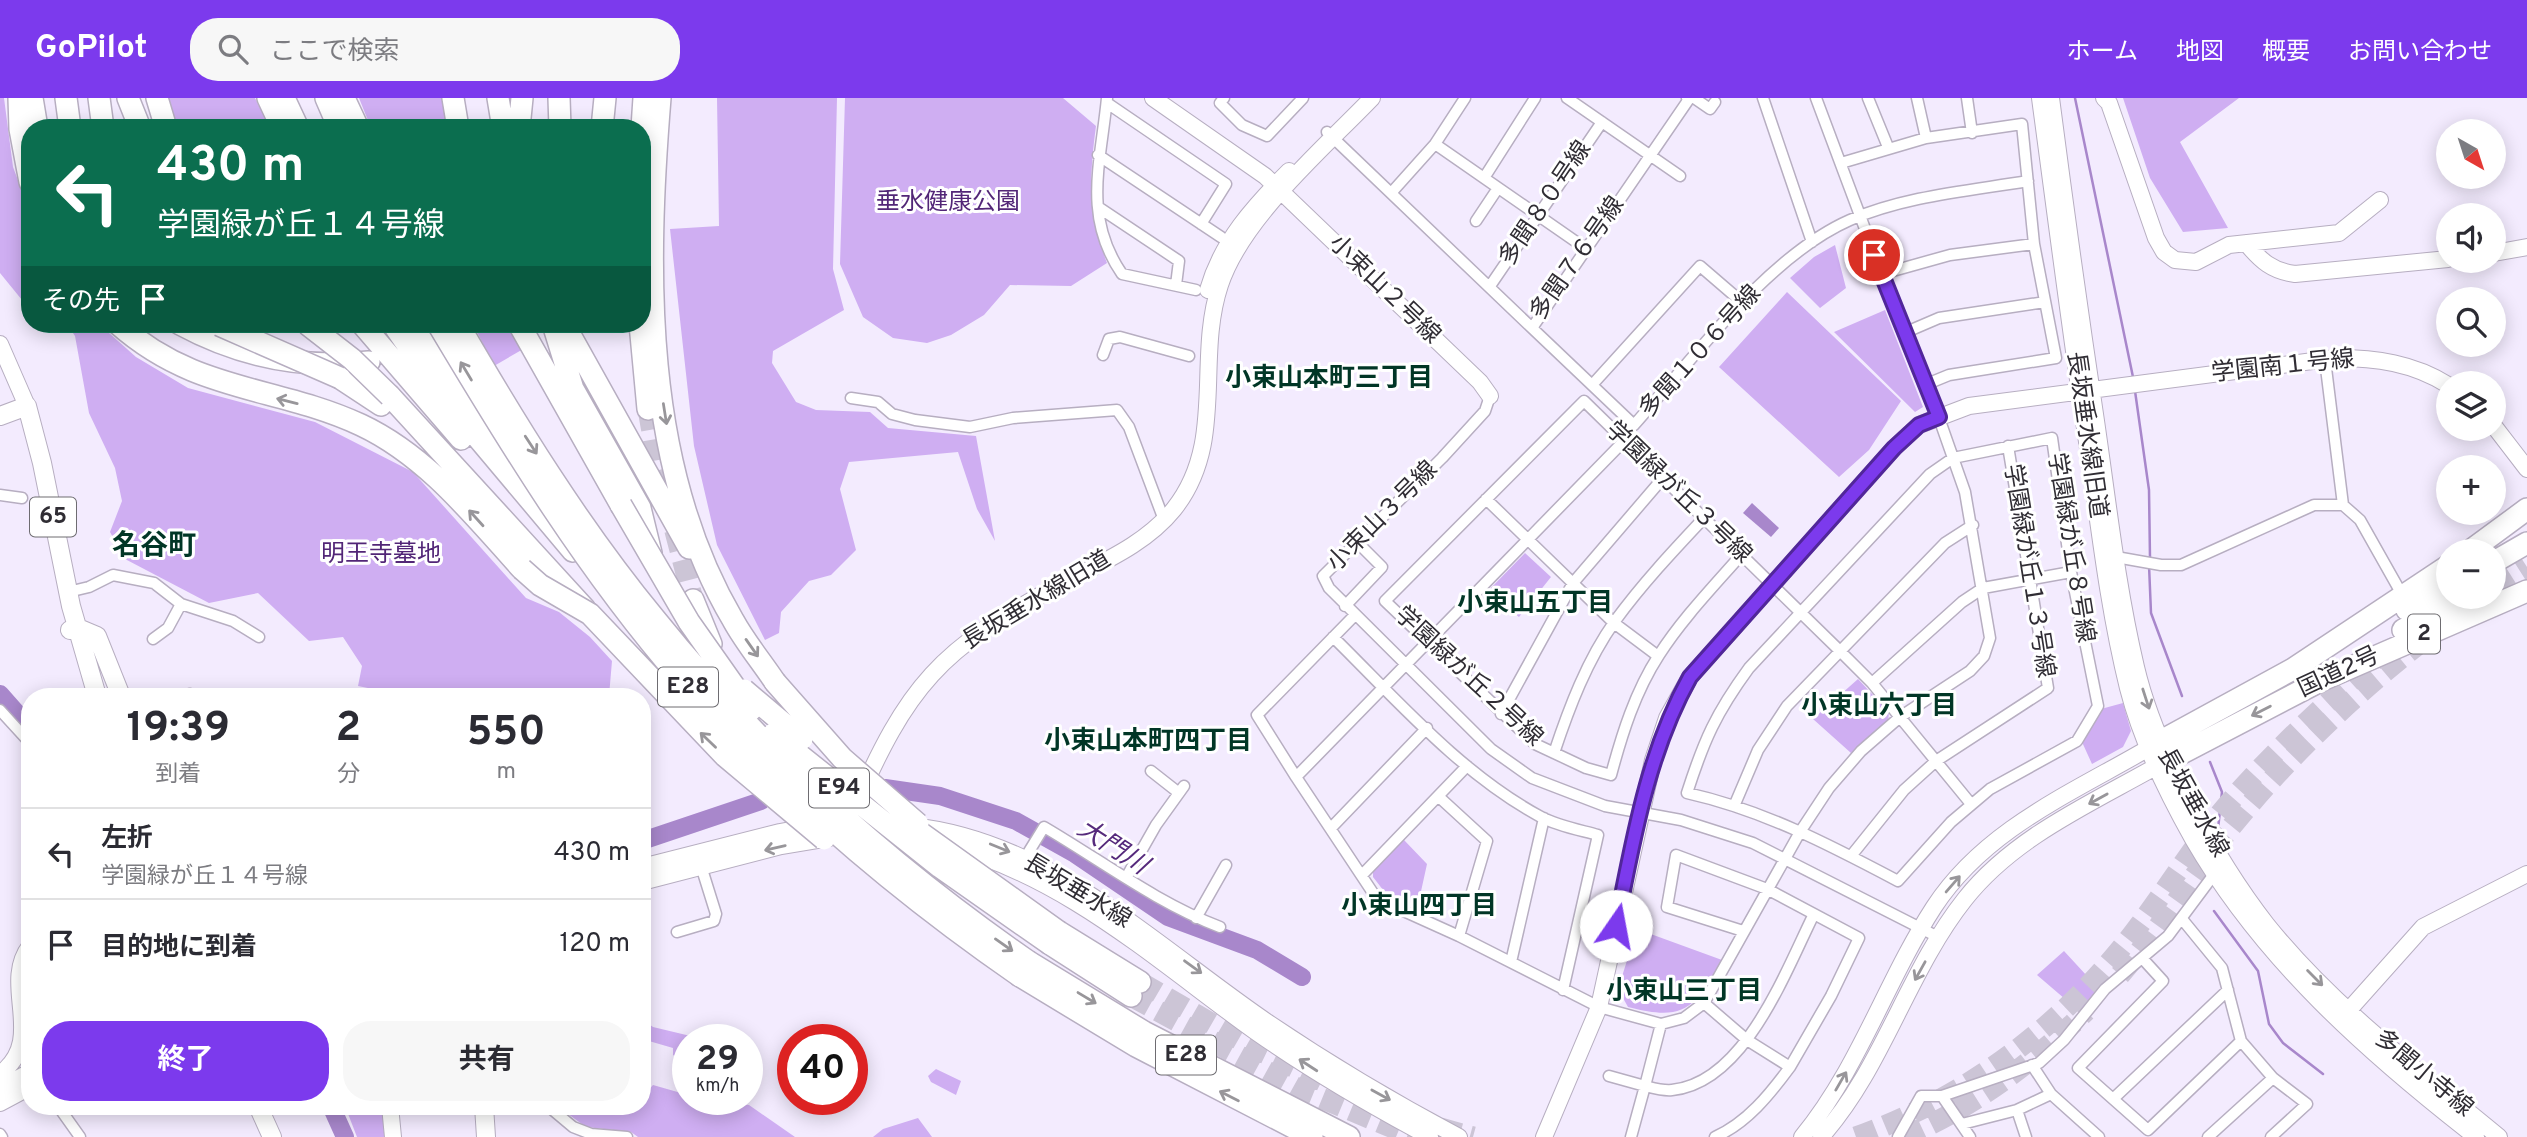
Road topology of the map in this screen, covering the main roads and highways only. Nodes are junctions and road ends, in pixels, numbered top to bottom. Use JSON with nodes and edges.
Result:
{"nodes":[{"id":1,"x":19,"y":98,"type":"edge"},
{"id":2,"x":32,"y":98,"type":"edge"},
{"id":3,"x":64,"y":98,"type":"edge"},
{"id":4,"x":99,"y":98,"type":"edge"},
{"id":5,"x":128,"y":98,"type":"edge"},
{"id":6,"x":157,"y":98,"type":"edge"},
{"id":7,"x":268,"y":98,"type":"edge"},
{"id":8,"x":284,"y":98,"type":"edge"},
{"id":9,"x":326,"y":98,"type":"edge"},
{"id":10,"x":344,"y":98,"type":"edge"},
{"id":11,"x":453,"y":98,"type":"edge"},
{"id":12,"x":498,"y":98,"type":"edge"},
{"id":13,"x":522,"y":98,"type":"edge"},
{"id":14,"x":559,"y":98,"type":"edge"},
{"id":15,"x":605,"y":98,"type":"edge"},
{"id":16,"x":644,"y":98,"type":"edge"},
{"id":17,"x":660,"y":98,"type":"edge"},
{"id":18,"x":36,"y":119,"type":"edge"},
{"id":19,"x":66,"y":119,"type":"edge"},
{"id":20,"x":102,"y":119,"type":"edge"},
{"id":21,"x":136,"y":119,"type":"edge"},
{"id":22,"x":163,"y":119,"type":"edge"},
{"id":23,"x":278,"y":119,"type":"edge"},
{"id":24,"x":294,"y":119,"type":"edge"},
{"id":25,"x":335,"y":119,"type":"edge"},
{"id":26,"x":354,"y":119,"type":"edge"},
{"id":27,"x":456,"y":119,"type":"edge"},
{"id":28,"x":502,"y":119,"type":"edge"},
{"id":29,"x":520,"y":119,"type":"edge"},
{"id":30,"x":560,"y":119,"type":"edge"},
{"id":31,"x":603,"y":119,"type":"edge"},
{"id":32,"x":643,"y":119,"type":"edge"},
{"id":33,"x":21,"y":134,"type":"edge"},
{"id":34,"x":130,"y":333,"type":"edge"},
{"id":35,"x":199,"y":333,"type":"edge"},
{"id":36,"x":238,"y":333,"type":"edge"},
{"id":37,"x":319,"y":333,"type":"edge"},
{"id":38,"x":370,"y":333,"type":"edge"},
{"id":39,"x":400,"y":333,"type":"edge"},
{"id":40,"x":416,"y":333,"type":"edge"},
{"id":41,"x":445,"y":333,"type":"edge"},
{"id":42,"x":464,"y":333,"type":"edge"},
{"id":43,"x":524,"y":333,"type":"edge"},
{"id":44,"x":555,"y":333,"type":"edge"},
{"id":45,"x":569,"y":333,"type":"edge"},
{"id":46,"x":640,"y":333,"type":"edge"},
{"id":47,"x":369,"y":362,"type":"dead end"},
{"id":48,"x":386,"y":401,"type":"junction"},
{"id":49,"x":648,"y":409,"type":"tunnel mouth"},
{"id":50,"x":15,"y":410,"type":"edge"},
{"id":51,"x":627,"y":501,"type":"junction"},
{"id":52,"x":2527,"y":509,"type":"edge"},
{"id":53,"x":2486,"y":539,"type":"edge"},
{"id":54,"x":2527,"y":542,"type":"edge"},
{"id":55,"x":576,"y":554,"type":"junction"},
{"id":56,"x":2506,"y":555,"type":"edge"},
{"id":57,"x":2527,"y":560,"type":"edge"},
{"id":58,"x":529,"y":562,"type":"junction"},
{"id":59,"x":2506,"y":572,"type":"edge"},
{"id":60,"x":2436,"y":575,"type":"edge"},
{"id":61,"x":2527,"y":591,"type":"edge"},
{"id":62,"x":2436,"y":593,"type":"edge"},
{"id":63,"x":693,"y":600,"type":"tunnel mouth"},
{"id":64,"x":2442,"y":609,"type":"tunnel mouth"},
{"id":65,"x":643,"y":611,"type":"junction"},
{"id":66,"x":589,"y":616,"type":"junction"},
{"id":67,"x":733,"y":621,"type":"junction"},
{"id":68,"x":72,"y":629,"type":"junction"},
{"id":69,"x":2293,"y":669,"type":"junction"},
{"id":70,"x":2322,"y":680,"type":"junction"},
{"id":71,"x":84,"y":688,"type":"edge"},
{"id":72,"x":94,"y":688,"type":"edge"},
{"id":73,"x":118,"y":688,"type":"edge"},
{"id":74,"x":973,"y":933,"type":"junction"},
{"id":75,"x":1054,"y":938,"type":"junction"},
{"id":76,"x":1025,"y":969,"type":"junction"},
{"id":77,"x":1136,"y":989,"type":"tunnel mouth"},
{"id":78,"x":262,"y":1115,"type":"edge"},
{"id":79,"x":273,"y":1115,"type":"edge"},
{"id":80,"x":485,"y":1115,"type":"edge"},
{"id":81,"x":272,"y":1137,"type":"edge"},
{"id":82,"x":283,"y":1137,"type":"edge"},
{"id":83,"x":486,"y":1137,"type":"edge"},
{"id":84,"x":1312,"y":1137,"type":"edge"},
{"id":85,"x":1349,"y":1137,"type":"edge"}],
"edges":[{"from":1,"to":33,"type":"highway"},
{"from":2,"to":18,"type":"highway"},
{"from":3,"to":19,"type":"highway"},
{"from":4,"to":20,"type":"highway"},
{"from":5,"to":21,"type":"highway"},
{"from":6,"to":22,"type":"highway"},
{"from":7,"to":23,"type":"highway"},
{"from":8,"to":24,"type":"highway"},
{"from":9,"to":25,"type":"highway"},
{"from":10,"to":26,"type":"highway"},
{"from":11,"to":27,"type":"highway"},
{"from":12,"to":28,"type":"highway"},
{"from":13,"to":29,"type":"highway"},
{"from":14,"to":30,"type":"highway"},
{"from":15,"to":31,"type":"highway"},
{"from":16,"to":32,"type":"highway"},
{"from":17,"to":67,"type":"highway","one_way":true},
{"from":58,"to":34,"type":"highway","one_way":true},
{"from":35,"to":47,"type":"highway"},
{"from":36,"to":48,"type":"highway","bridge":true},
{"from":37,"to":48,"type":"highway","bridge":true},
{"from":38,"to":55,"type":"highway"},
{"from":39,"to":55,"type":"highway","number":"E94"},
{"from":40,"to":65,"type":"highway","number":"E94"},
{"from":74,"to":41,"type":"highway","number":"E28","one_way":true,"bridge":true},
{"from":42,"to":74,"type":"highway","number":"E28","one_way":true,"bridge":true},
{"from":43,"to":51,"type":"highway"},
{"from":44,"to":51,"type":"highway"},
{"from":45,"to":67,"type":"highway"},
{"from":46,"to":49,"type":"highway"},
{"from":48,"to":58,"type":"highway"},
{"from":50,"to":68,"type":"main road","number":"65"},
{"from":50,"to":68,"type":"main road","number":"65"},
{"from":51,"to":74,"type":"highway","bridge":true},
{"from":52,"to":53,"type":"highway"},
{"from":54,"to":56,"type":"highway"},
{"from":55,"to":65,"type":"highway","number":"E94"},
{"from":57,"to":59,"type":"highway"},
{"from":58,"to":66,"type":"highway","bridge":true},
{"from":60,"to":69,"type":"highway","name":"国道2号","number":"2"},
{"from":61,"to":70,"type":"highway","name":"国道2号","number":"2"},
{"from":62,"to":69,"type":"highway"},
{"from":63,"to":66,"type":"highway"},
{"from":64,"to":70,"type":"highway"},
{"from":65,"to":75,"type":"highway","number":"E94","bridge":true},
{"from":74,"to":66,"type":"highway","one_way":true,"bridge":true},
{"from":67,"to":75,"type":"highway","one_way":true,"bridge":true},
{"from":68,"to":71,"type":"main road","number":"65"},
{"from":68,"to":72,"type":"main road","number":"65"},
{"from":68,"to":73,"type":"main road"},
{"from":70,"to":69,"type":"highway","name":"国道2号","number":"2","one_way":true},
{"from":74,"to":76,"type":"highway","number":"E28","bridge":true},
{"from":75,"to":77,"type":"highway","number":"E94"},
{"from":84,"to":76,"type":"highway","number":"E28","one_way":true},
{"from":76,"to":85,"type":"highway","number":"E28","one_way":true},
{"from":78,"to":81,"type":"main road"},
{"from":79,"to":82,"type":"main road"},
{"from":80,"to":83,"type":"main road"}]}
